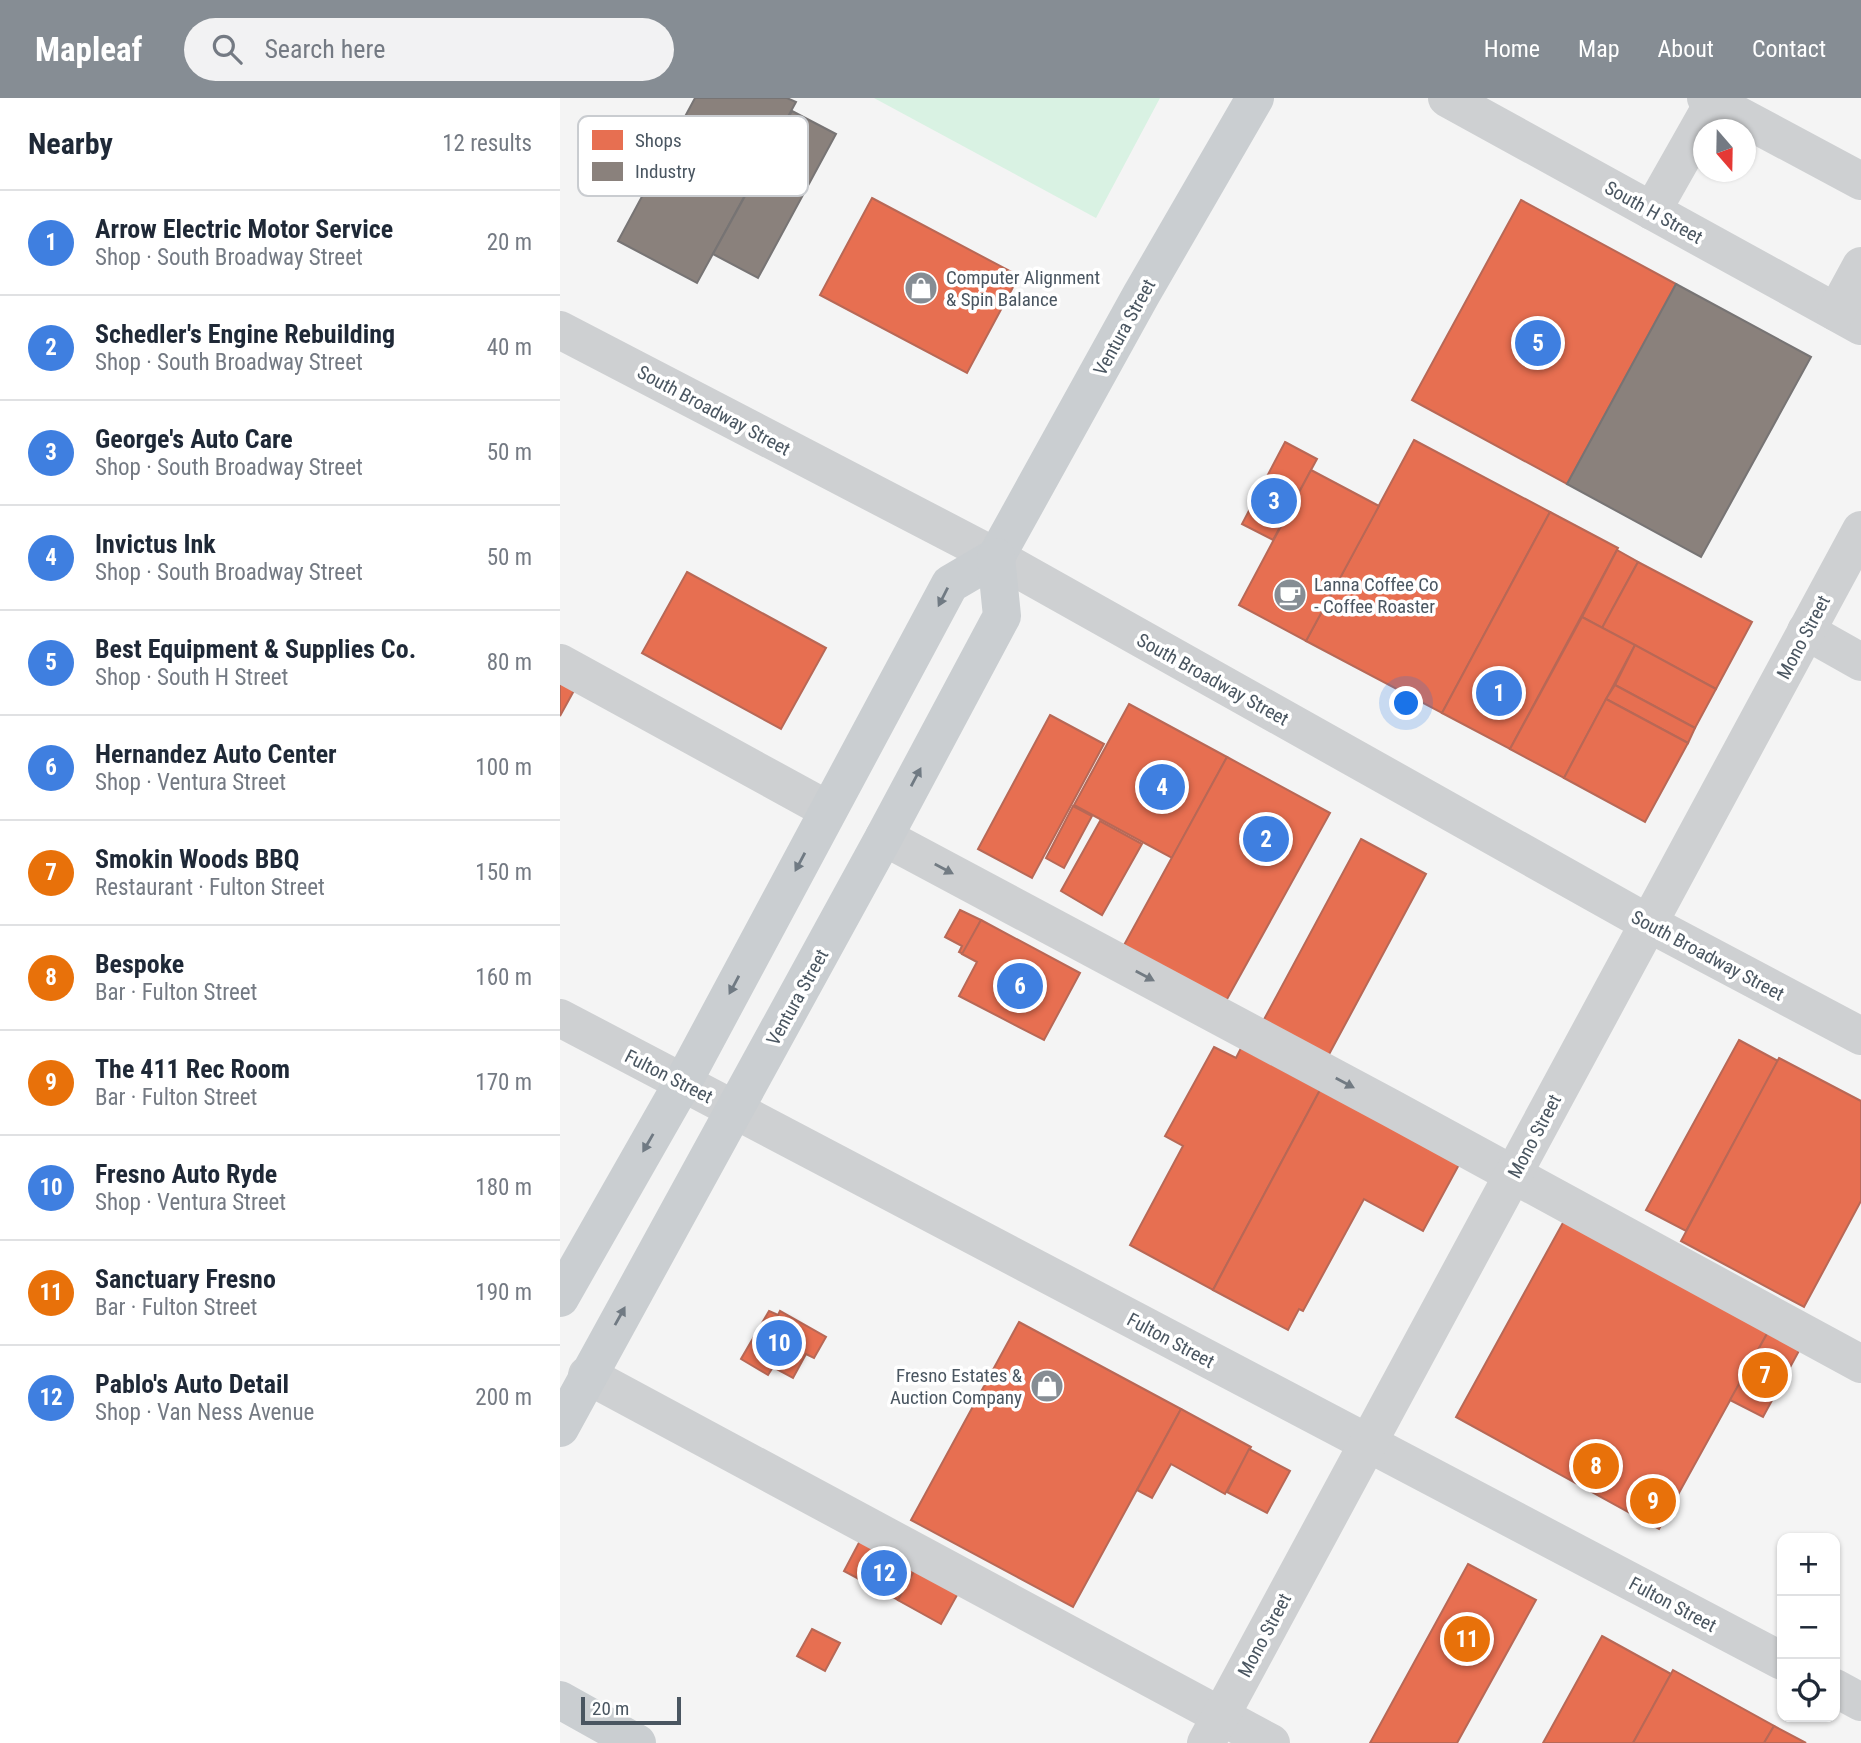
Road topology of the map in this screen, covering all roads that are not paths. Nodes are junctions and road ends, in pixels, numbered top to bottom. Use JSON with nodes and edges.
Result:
{"nodes":[{"id":1,"x":1255,"y":98,"type":"edge"},
{"id":2,"x":1447,"y":98,"type":"edge"},
{"id":3,"x":1712,"y":99,"type":"edge"},
{"id":4,"x":1861,"y":181,"type":"edge"},
{"id":5,"x":1652,"y":211,"type":"junction"},
{"id":6,"x":1861,"y":266,"type":"edge"},
{"id":7,"x":1848,"y":319,"type":"edge"},
{"id":8,"x":560,"y":330,"type":"edge"},
{"id":9,"x":1861,"y":530,"type":"edge"},
{"id":10,"x":996,"y":557,"type":"junction"},
{"id":11,"x":1806,"y":631,"type":"junction"},
{"id":12,"x":1861,"y":662,"type":"edge"},
{"id":13,"x":560,"y":663,"type":"edge"},
{"id":14,"x":828,"y":810,"type":"junction"},
{"id":15,"x":884,"y":837,"type":"junction"},
{"id":16,"x":1648,"y":923,"type":"junction"},
{"id":17,"x":560,"y":1018,"type":"edge"},
{"id":18,"x":1861,"y":1036,"type":"edge"},
{"id":19,"x":682,"y":1084,"type":"junction"},
{"id":20,"x":735,"y":1109,"type":"junction"},
{"id":21,"x":1513,"y":1175,"type":"junction"},
{"id":22,"x":560,"y":1298,"type":"edge"},
{"id":23,"x":1861,"y":1364,"type":"edge"},
{"id":24,"x":587,"y":1376,"type":"junction"},
{"id":25,"x":560,"y":1427,"type":"edge"},
{"id":26,"x":1366,"y":1444,"type":"junction"},
{"id":27,"x":1778,"y":1659,"type":"edge"},
{"id":28,"x":1840,"y":1691,"type":"edge"},
{"id":29,"x":560,"y":1700,"type":"edge"},
{"id":30,"x":1861,"y":1702,"type":"edge"},
{"id":31,"x":1214,"y":1729,"type":"edge"},
{"id":32,"x":627,"y":1741,"type":"edge"},
{"id":33,"x":1271,"y":1743,"type":"edge"}],
"edges":[{"from":1,"to":10,"type":"main road","name":"Ventura Street"},
{"from":2,"to":5,"type":"street","name":"South H Street"},
{"from":3,"to":4,"type":"street"},
{"from":3,"to":5,"type":"street"},
{"from":5,"to":7,"type":"street","name":"South H Street"},
{"from":6,"to":7,"type":"street"},
{"from":8,"to":10,"type":"street","name":"South Broadway Street"},
{"from":9,"to":11,"type":"street","name":"Mono Street"},
{"from":10,"to":14,"type":"main road","one_way":true},
{"from":15,"to":10,"type":"main road","name":"Ventura Street","one_way":true},
{"from":10,"to":16,"type":"street","name":"South Broadway Street"},
{"from":11,"to":12,"type":"street"},
{"from":11,"to":16,"type":"street","name":"Mono Street"},
{"from":13,"to":14,"type":"street"},
{"from":14,"to":19,"type":"main road","one_way":true},
{"from":15,"to":20,"type":"main road","name":"Ventura Street"},
{"from":15,"to":21,"type":"street","one_way":true},
{"from":16,"to":18,"type":"street","name":"South Broadway Street"},
{"from":16,"to":21,"type":"street","name":"Mono Street"},
{"from":17,"to":19,"type":"street","name":"Fulton Street"},
{"from":19,"to":20,"type":"street","name":"Fulton Street"},
{"from":19,"to":22,"type":"main road","one_way":true},
{"from":24,"to":20,"type":"main road","name":"Ventura Street","one_way":true},
{"from":20,"to":26,"type":"street","name":"Fulton Street"},
{"from":21,"to":23,"type":"street"},
{"from":21,"to":26,"type":"street","name":"Mono Street"},
{"from":24,"to":25,"type":"main road","name":"Ventura Street"},
{"from":24,"to":31,"type":"street"},
{"from":26,"to":27,"type":"street","name":"Fulton Street"},
{"from":26,"to":31,"type":"street","name":"Mono Street"},
{"from":28,"to":30,"type":"street"},
{"from":29,"to":32,"type":"main road"},
{"from":31,"to":33,"type":"street"}]}
